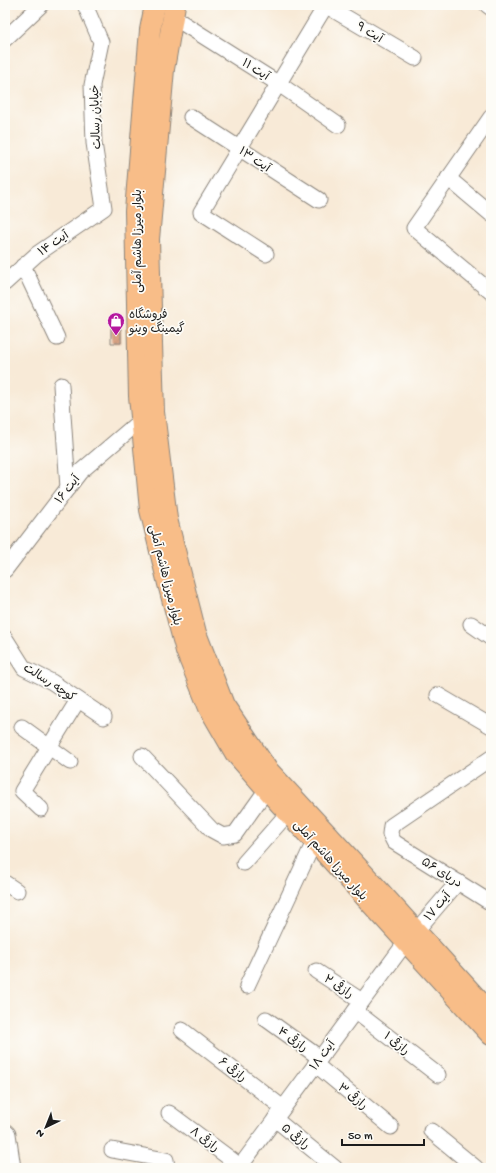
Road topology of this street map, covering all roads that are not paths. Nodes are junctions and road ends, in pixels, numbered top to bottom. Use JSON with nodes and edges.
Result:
{"nodes":[{"id":1,"x":41,"y":5,"type":"edge"},
{"id":2,"x":85,"y":5,"type":"edge"},
{"id":3,"x":155,"y":5,"type":"edge"},
{"id":4,"x":326,"y":5,"type":"edge"},
{"id":5,"x":487,"y":5,"type":"edge"},
{"id":6,"x":491,"y":8,"type":"edge"},
{"id":7,"x":174,"y":11,"type":"edge"},
{"id":8,"x":5,"y":39,"type":"edge"},
{"id":9,"x":415,"y":58,"type":"dead end"},
{"id":10,"x":279,"y":84,"type":"junction"},
{"id":11,"x":190,"y":117,"type":"dead end"},
{"id":12,"x":490,"y":121,"type":"edge"},
{"id":13,"x":338,"y":125,"type":"dead end"},
{"id":14,"x":241,"y":149,"type":"junction"},
{"id":15,"x":448,"y":178,"type":"junction"},
{"id":16,"x":319,"y":200,"type":"dead end"},
{"id":17,"x":104,"y":208,"type":"joint"},
{"id":18,"x":491,"y":214,"type":"edge"},
{"id":19,"x":266,"y":254,"type":"dead end"},
{"id":20,"x":23,"y":266,"type":"junction"},
{"id":21,"x":5,"y":283,"type":"edge"},
{"id":22,"x":491,"y":292,"type":"edge"},
{"id":23,"x":145,"y":327,"type":"junction"},
{"id":24,"x":57,"y":338,"type":"dead end"},
{"id":25,"x":61,"y":386,"type":"dead end"},
{"id":26,"x":141,"y":420,"type":"junction"},
{"id":27,"x":68,"y":488,"type":"junction"},
{"id":28,"x":5,"y":570,"type":"edge"},
{"id":29,"x":471,"y":624,"type":"dead end"},
{"id":30,"x":5,"y":638,"type":"edge"},
{"id":31,"x":491,"y":638,"type":"edge"},
{"id":32,"x":438,"y":695,"type":"dead end"},
{"id":33,"x":78,"y":700,"type":"junction"},
{"id":34,"x":104,"y":717,"type":"dead end"},
{"id":35,"x":491,"y":726,"type":"edge"},
{"id":36,"x":22,"y":727,"type":"dead end"},
{"id":37,"x":49,"y":747,"type":"junction"},
{"id":38,"x":142,"y":756,"type":"dead end"},
{"id":39,"x":491,"y":758,"type":"edge"},
{"id":40,"x":70,"y":762,"type":"dead end"},
{"id":41,"x":267,"y":789,"type":"junction"},
{"id":42,"x":42,"y":809,"type":"dead end"},
{"id":43,"x":288,"y":813,"type":"junction"},
{"id":44,"x":327,"y":849,"type":"junction"},
{"id":45,"x":244,"y":863,"type":"dead end"},
{"id":46,"x":458,"y":882,"type":"junction"},
{"id":47,"x":5,"y":883,"type":"edge"},
{"id":48,"x":17,"y":891,"type":"dead end"},
{"id":49,"x":491,"y":903,"type":"edge"},
{"id":50,"x":411,"y":936,"type":"junction"},
{"id":51,"x":316,"y":971,"type":"dead end"},
{"id":52,"x":247,"y":986,"type":"dead end"},
{"id":53,"x":359,"y":1006,"type":"junction"},
{"id":54,"x":491,"y":1014,"type":"edge"},
{"id":55,"x":266,"y":1019,"type":"dead end"},
{"id":56,"x":182,"y":1030,"type":"dead end"},
{"id":57,"x":491,"y":1035,"type":"edge"},
{"id":58,"x":318,"y":1061,"type":"junction"},
{"id":59,"x":438,"y":1075,"type":"dead end"},
{"id":60,"x":169,"y":1113,"type":"dead end"},
{"id":61,"x":279,"y":1114,"type":"junction"},
{"id":62,"x":391,"y":1127,"type":"dead end"},
{"id":63,"x":432,"y":1131,"type":"dead end"},
{"id":64,"x":6,"y":1132,"type":"edge"},
{"id":65,"x":112,"y":1150,"type":"dead end"},
{"id":66,"x":240,"y":1167,"type":"edge"},
{"id":67,"x":13,"y":1168,"type":"edge"},
{"id":68,"x":167,"y":1168,"type":"edge"},
{"id":69,"x":335,"y":1168,"type":"edge"},
{"id":70,"x":476,"y":1168,"type":"edge"}],
"edges":[{"from":1,"to":8,"type":"street"},
{"from":2,"to":17,"type":"street","name":"خیابان رسالت"},
{"from":3,"to":23,"type":"main road","name":"بلوار میرزا هاشم آملی"},
{"from":4,"to":9,"type":"street","name":"آیت ۹"},
{"from":4,"to":10,"type":"street"},
{"from":5,"to":6,"type":"street"},
{"from":7,"to":10,"type":"street","name":"آیت ۱۱"},
{"from":7,"to":23,"type":"main road","name":"بلوار میرزا هاشم آملی"},
{"from":10,"to":13,"type":"street","name":"آیت ۱۱"},
{"from":10,"to":14,"type":"street"},
{"from":11,"to":14,"type":"street","name":"آیت ۱۳"},
{"from":12,"to":15,"type":"street"},
{"from":14,"to":16,"type":"street","name":"آیت ۱۳"},
{"from":14,"to":19,"type":"street"},
{"from":15,"to":18,"type":"street"},
{"from":15,"to":22,"type":"street"},
{"from":17,"to":20,"type":"street","name":"آيت ۱۴"},
{"from":20,"to":21,"type":"street","name":"آيت ۱۴"},
{"from":20,"to":24,"type":"street"},
{"from":23,"to":26,"type":"main road","name":"بلوار میرزا هاشم آملی"},
{"from":23,"to":44,"type":"main road","name":"بلوار میرزا هاشم آملی"},
{"from":25,"to":27,"type":"street"},
{"from":26,"to":27,"type":"street","name":"آیت ۱۶"},
{"from":26,"to":41,"type":"main road","name":"بلوار میرزا هاشم آملی"},
{"from":27,"to":28,"type":"street","name":"آیت ۱۶"},
{"from":29,"to":31,"type":"street"},
{"from":30,"to":33,"type":"street","name":"کوچه رسالت"},
{"from":32,"to":35,"type":"street"},
{"from":33,"to":34,"type":"street","name":"کوچه رسالت"},
{"from":33,"to":37,"type":"street"},
{"from":36,"to":37,"type":"street"},
{"from":37,"to":40,"type":"street"},
{"from":37,"to":42,"type":"street"},
{"from":38,"to":41,"type":"street"},
{"from":39,"to":46,"type":"street","name":"دریای ۵۶"},
{"from":41,"to":43,"type":"main road","name":"بلوار میرزا هاشم آملی"},
{"from":43,"to":44,"type":"main road","name":"بلوار میرزا هاشم آملی"},
{"from":43,"to":45,"type":"street"},
{"from":44,"to":50,"type":"main road","name":"بلوار میرزا هاشم آملی"},
{"from":44,"to":52,"type":"street"},
{"from":46,"to":49,"type":"street","name":"دریای ۵۶"},
{"from":46,"to":50,"type":"street","name":"آیت ۱۷"},
{"from":47,"to":48,"type":"street"},
{"from":50,"to":53,"type":"street","name":"آیت ۱۸"},
{"from":50,"to":54,"type":"main road","name":"بلوار میرزا هاشم آملی"},
{"from":50,"to":57,"type":"main road","name":"بلوار میرزا هاشم آملی"},
{"from":51,"to":53,"type":"street","name":"رازقی ۲"},
{"from":53,"to":58,"type":"street","name":"آیت ۱۸"},
{"from":53,"to":59,"type":"street","name":"رازقی ۱"},
{"from":55,"to":58,"type":"street","name":"رازقی ۴"},
{"from":56,"to":61,"type":"street","name":"رازقی ۶"},
{"from":58,"to":61,"type":"street","name":"آیت ۱۸"},
{"from":58,"to":62,"type":"street","name":"رازقی ۳"},
{"from":60,"to":66,"type":"street","name":"رازقی ۸"},
{"from":61,"to":66,"type":"street","name":"آیت ۱۸"},
{"from":61,"to":69,"type":"street","name":"رازقی ۵"},
{"from":63,"to":70,"type":"street"},
{"from":64,"to":67,"type":"street"},
{"from":65,"to":68,"type":"street"}]}
